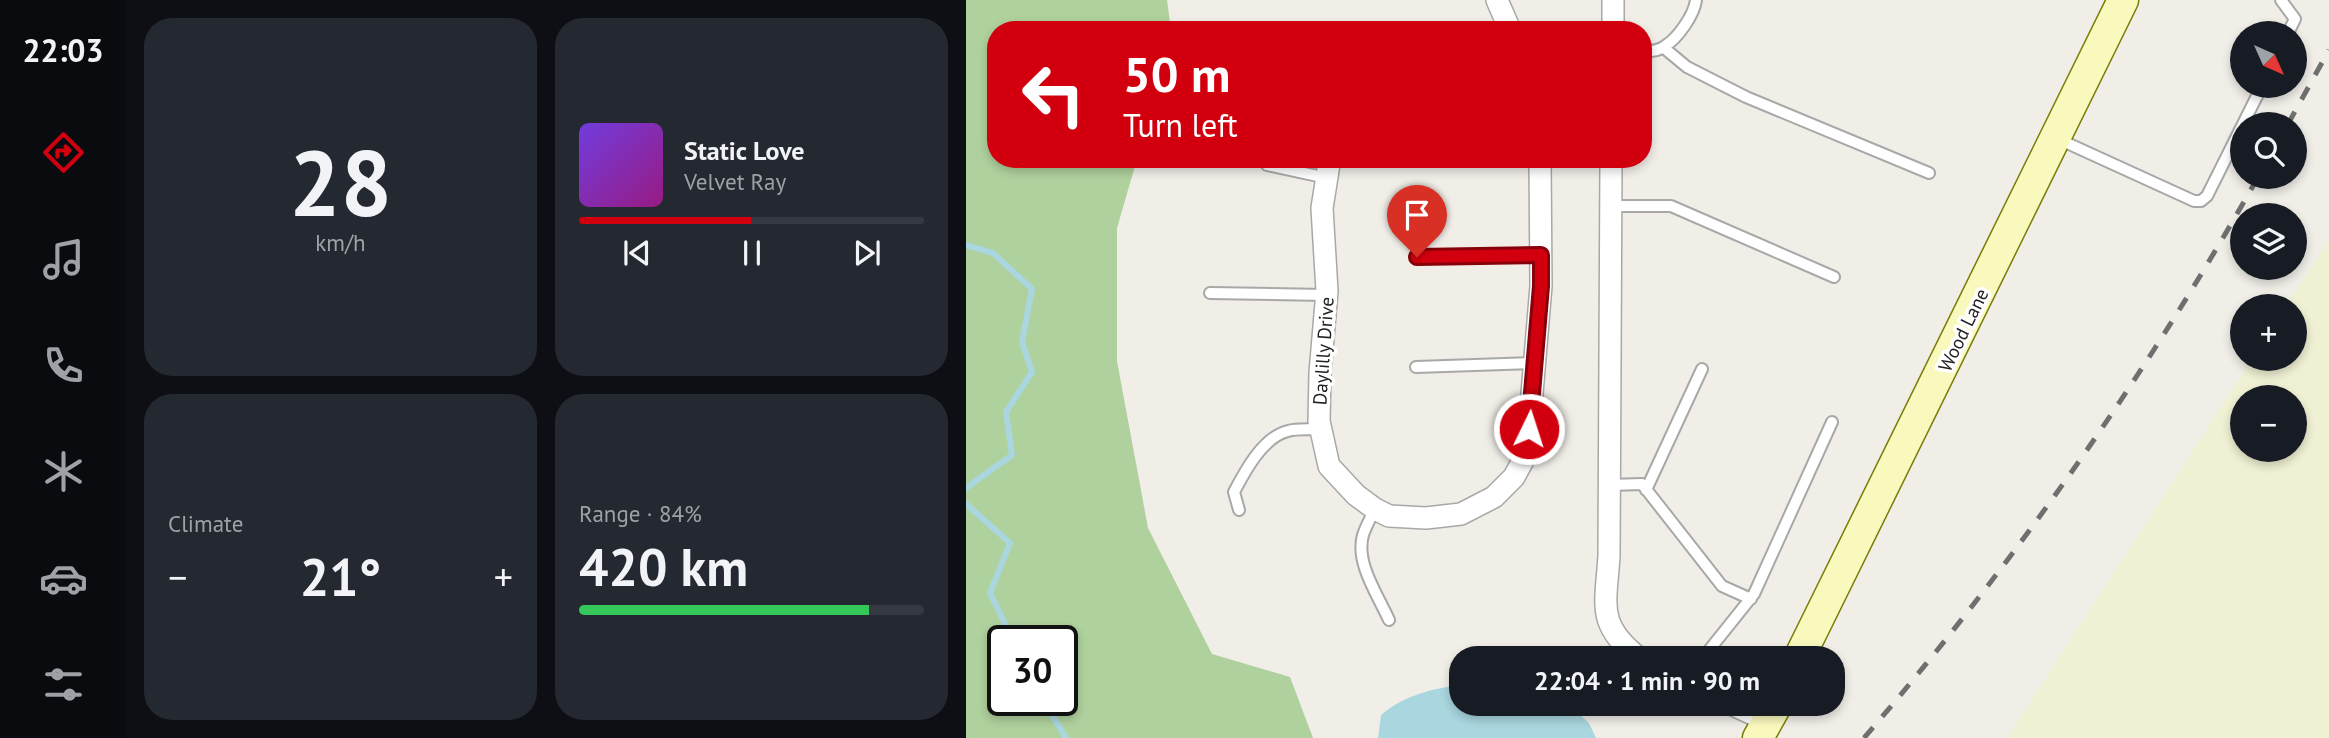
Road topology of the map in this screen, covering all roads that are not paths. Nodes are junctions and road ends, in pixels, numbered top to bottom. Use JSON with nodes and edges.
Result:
{"nodes":[{"id":1,"x":1497,"y":0,"type":"edge"},
{"id":2,"x":1613,"y":0,"type":"edge"},
{"id":3,"x":1696,"y":0,"type":"edge"},
{"id":4,"x":2123,"y":0,"type":"edge"},
{"id":5,"x":2281,"y":0,"type":"edge"},
{"id":6,"x":1506,"y":21,"type":"edge"},
{"id":7,"x":1612,"y":21,"type":"edge"},
{"id":8,"x":2294,"y":21,"type":"edge"},
{"id":9,"x":1664,"y":48,"type":"junction"},
{"id":10,"x":1652,"y":50,"type":"edge"},
{"id":11,"x":2056,"y":138,"type":"junction"},
{"id":12,"x":2230,"y":149,"type":"edge"},
{"id":13,"x":1540,"y":168,"type":"edge"},
{"id":14,"x":1611,"y":168,"type":"edge"},
{"id":15,"x":1330,"y":169,"type":"edge"},
{"id":16,"x":1929,"y":173,"type":"dead end"},
{"id":17,"x":1610,"y":206,"type":"junction"},
{"id":18,"x":1541,"y":255,"type":"junction"},
{"id":19,"x":1417,"y":257,"type":"dead end"},
{"id":20,"x":1834,"y":277,"type":"dead end"},
{"id":21,"x":1210,"y":293,"type":"dead end"},
{"id":22,"x":1327,"y":295,"type":"junction"},
{"id":23,"x":1534,"y":363,"type":"junction"},
{"id":24,"x":1416,"y":367,"type":"dead end"},
{"id":25,"x":1702,"y":369,"type":"dead end"},
{"id":26,"x":1832,"y":422,"type":"dead end"},
{"id":27,"x":1321,"y":429,"type":"junction"},
{"id":28,"x":1609,"y":485,"type":"junction"},
{"id":29,"x":1646,"y":490,"type":"junction"},
{"id":30,"x":1375,"y":509,"type":"junction"},
{"id":31,"x":1239,"y":510,"type":"dead end"},
{"id":32,"x":1751,"y":598,"type":"junction"},
{"id":33,"x":1389,"y":620,"type":"dead end"},
{"id":34,"x":1623,"y":646,"type":"edge"},
{"id":35,"x":1712,"y":646,"type":"edge"},
{"id":36,"x":1806,"y":646,"type":"edge"}],
"edges":[{"from":1,"to":6,"type":"street"},
{"from":2,"to":7,"type":"street"},
{"from":3,"to":9,"type":"lane"},
{"from":4,"to":11,"type":"street","name":"Wood Lane"},
{"from":5,"to":8,"type":"lane"},
{"from":9,"to":10,"type":"lane"},
{"from":9,"to":16,"type":"lane"},
{"from":11,"to":12,"type":"lane"},
{"from":11,"to":36,"type":"street","name":"Wood Lane"},
{"from":13,"to":18,"type":"street","name":"Daylilly Drive"},
{"from":14,"to":17,"type":"street"},
{"from":15,"to":22,"type":"street","name":"Daylilly Drive"},
{"from":17,"to":20,"type":"lane"},
{"from":17,"to":28,"type":"street"},
{"from":18,"to":19,"type":"lane"},
{"from":18,"to":23,"type":"street","name":"Daylilly Drive"},
{"from":21,"to":22,"type":"lane"},
{"from":22,"to":27,"type":"street","name":"Daylilly Drive"},
{"from":23,"to":24,"type":"lane"},
{"from":23,"to":30,"type":"street","name":"Daylilly Drive"},
{"from":25,"to":29,"type":"lane"},
{"from":26,"to":32,"type":"lane"},
{"from":27,"to":30,"type":"street","name":"Daylilly Drive"},
{"from":27,"to":31,"type":"lane"},
{"from":28,"to":29,"type":"lane"},
{"from":28,"to":34,"type":"street"},
{"from":29,"to":32,"type":"lane"},
{"from":30,"to":33,"type":"lane"},
{"from":32,"to":35,"type":"lane"}]}
